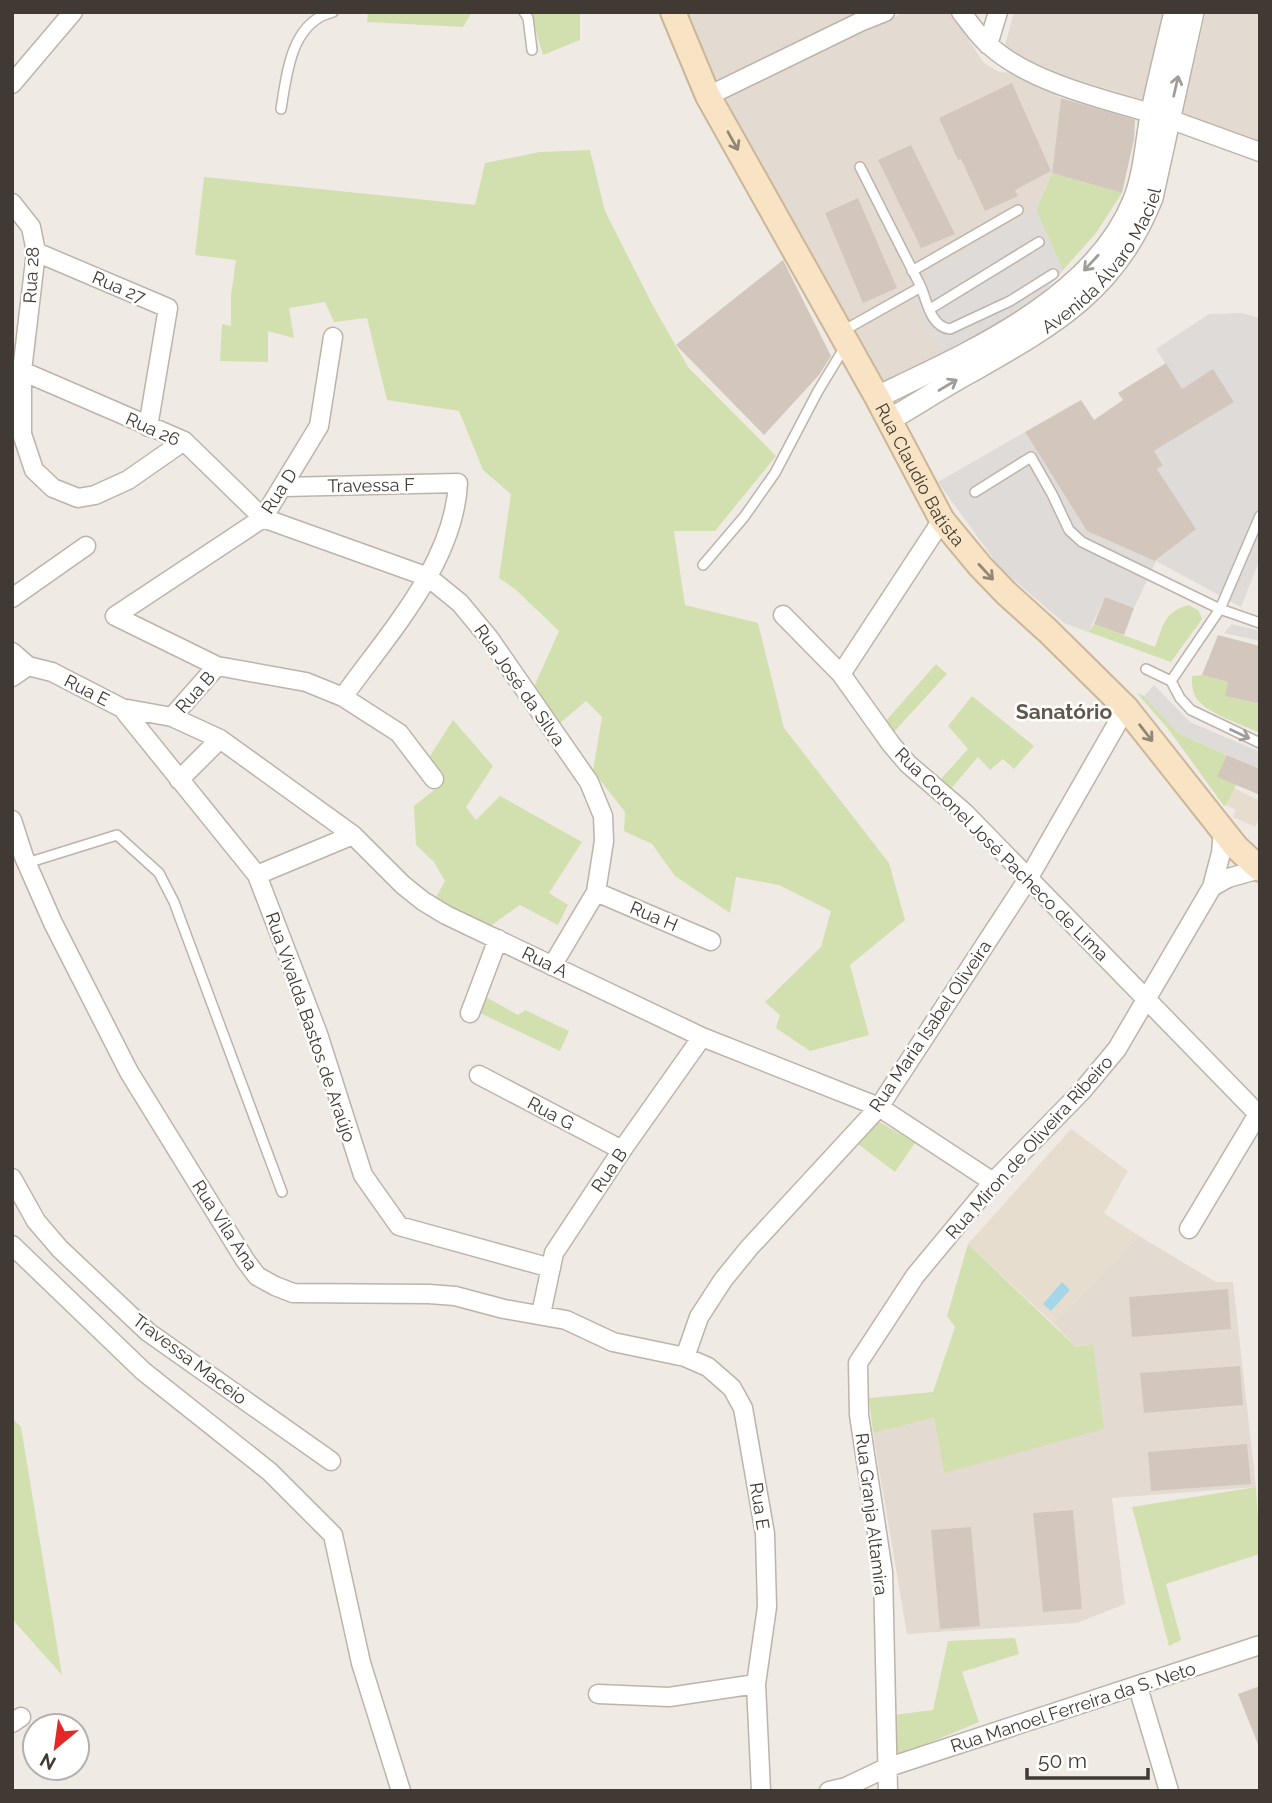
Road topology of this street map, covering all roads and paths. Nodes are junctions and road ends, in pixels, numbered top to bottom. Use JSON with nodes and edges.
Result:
{"nodes":[{"id":1,"x":73,"y":12,"type":"edge"},
{"id":2,"x":333,"y":12,"type":"edge"},
{"id":3,"x":524,"y":12,"type":"edge"},
{"id":4,"x":673,"y":12,"type":"edge"},
{"id":5,"x":886,"y":12,"type":"edge"},
{"id":6,"x":961,"y":12,"type":"edge"},
{"id":7,"x":998,"y":12,"type":"edge"},
{"id":8,"x":1175,"y":12,"type":"edge"},
{"id":9,"x":1193,"y":12,"type":"edge"},
{"id":10,"x":858,"y":17,"type":"edge"},
{"id":11,"x":988,"y":45,"type":"junction"},
{"id":12,"x":532,"y":50,"type":"dead end"},
{"id":13,"x":12,"y":84,"type":"edge"},
{"id":14,"x":708,"y":96,"type":"junction"},
{"id":15,"x":281,"y":109,"type":"dead end"},
{"id":16,"x":1160,"y":116,"type":"junction"},
{"id":17,"x":1260,"y":152,"type":"edge"},
{"id":18,"x":1153,"y":155,"type":"junction"},
{"id":19,"x":860,"y":167,"type":"dead end"},
{"id":20,"x":12,"y":203,"type":"edge"},
{"id":21,"x":1018,"y":210,"type":"dead end"},
{"id":22,"x":1038,"y":242,"type":"dead end"},
{"id":23,"x":36,"y":252,"type":"junction"},
{"id":24,"x":912,"y":271,"type":"junction"},
{"id":25,"x":1053,"y":274,"type":"dead end"},
{"id":26,"x":921,"y":288,"type":"junction"},
{"id":27,"x":930,"y":309,"type":"junction"},
{"id":28,"x":332,"y":337,"type":"dead end"},
{"id":29,"x":844,"y":338,"type":"junction"},
{"id":30,"x":22,"y":371,"type":"junction"},
{"id":31,"x":877,"y":397,"type":"junction"},
{"id":32,"x":889,"y":420,"type":"junction"},
{"id":33,"x":148,"y":427,"type":"junction"},
{"id":34,"x":184,"y":441,"type":"junction"},
{"id":35,"x":284,"y":487,"type":"junction"},
{"id":36,"x":975,"y":492,"type":"dead end"},
{"id":37,"x":1260,"y":516,"type":"edge"},
{"id":38,"x":263,"y":518,"type":"junction"},
{"id":39,"x":942,"y":520,"type":"junction"},
{"id":40,"x":86,"y":546,"type":"dead end"},
{"id":41,"x":703,"y":565,"type":"dead end"},
{"id":42,"x":428,"y":577,"type":"junction"},
{"id":43,"x":12,"y":598,"type":"edge"},
{"id":44,"x":1220,"y":609,"type":"junction"},
{"id":45,"x":783,"y":615,"type":"dead end"},
{"id":46,"x":1260,"y":623,"type":"edge"},
{"id":47,"x":12,"y":652,"type":"edge"},
{"id":48,"x":28,"y":666,"type":"junction"},
{"id":49,"x":217,"y":666,"type":"junction"},
{"id":50,"x":1146,"y":670,"type":"dead end"},
{"id":51,"x":841,"y":674,"type":"junction"},
{"id":52,"x":12,"y":677,"type":"edge"},
{"id":53,"x":1171,"y":681,"type":"junction"},
{"id":54,"x":343,"y":697,"type":"junction"},
{"id":55,"x":122,"y":708,"type":"junction"},
{"id":56,"x":1126,"y":708,"type":"junction"},
{"id":57,"x":172,"y":717,"type":"junction"},
{"id":58,"x":219,"y":739,"type":"junction"},
{"id":59,"x":1260,"y":743,"type":"edge"},
{"id":60,"x":434,"y":779,"type":"dead end"},
{"id":61,"x":180,"y":780,"type":"junction"},
{"id":62,"x":12,"y":820,"type":"edge"},
{"id":63,"x":1223,"y":830,"type":"junction"},
{"id":64,"x":353,"y":835,"type":"junction"},
{"id":65,"x":27,"y":863,"type":"junction"},
{"id":66,"x":1260,"y":869,"type":"edge"},
{"id":67,"x":257,"y":875,"type":"junction"},
{"id":68,"x":1028,"y":879,"type":"junction"},
{"id":69,"x":1212,"y":887,"type":"junction"},
{"id":70,"x":596,"y":892,"type":"junction"},
{"id":71,"x":498,"y":939,"type":"junction"},
{"id":72,"x":711,"y":941,"type":"dead end"},
{"id":73,"x":552,"y":965,"type":"junction"},
{"id":74,"x":1147,"y":999,"type":"junction"},
{"id":75,"x":470,"y":1013,"type":"dead end"},
{"id":76,"x":702,"y":1037,"type":"junction"},
{"id":77,"x":479,"y":1075,"type":"dead end"},
{"id":78,"x":879,"y":1107,"type":"junction"},
{"id":79,"x":1259,"y":1115,"type":"edge"},
{"id":80,"x":622,"y":1150,"type":"junction"},
{"id":81,"x":12,"y":1178,"type":"edge"},
{"id":82,"x":993,"y":1182,"type":"junction"},
{"id":83,"x":282,"y":1192,"type":"dead end"},
{"id":84,"x":1189,"y":1230,"type":"dead end"},
{"id":85,"x":12,"y":1245,"type":"edge"},
{"id":86,"x":551,"y":1268,"type":"junction"},
{"id":87,"x":541,"y":1314,"type":"junction"},
{"id":88,"x":685,"y":1357,"type":"junction"},
{"id":89,"x":858,"y":1363,"type":"joint"},
{"id":90,"x":331,"y":1461,"type":"dead end"},
{"id":91,"x":1260,"y":1645,"type":"edge"},
{"id":92,"x":756,"y":1684,"type":"junction"},
{"id":93,"x":1138,"y":1686,"type":"junction"},
{"id":94,"x":598,"y":1694,"type":"dead end"},
{"id":95,"x":886,"y":1768,"type":"junction"},
{"id":96,"x":401,"y":1791,"type":"edge"},
{"id":97,"x":761,"y":1791,"type":"edge"},
{"id":98,"x":828,"y":1791,"type":"edge"},
{"id":99,"x":888,"y":1791,"type":"edge"},
{"id":100,"x":1168,"y":1791,"type":"edge"}],
"edges":[{"from":1,"to":13,"type":"street"},
{"from":2,"to":15,"type":"lane"},
{"from":3,"to":12,"type":"lane"},
{"from":4,"to":14,"type":"main road","name":"Rua Claudio Batista"},
{"from":5,"to":10,"type":"street"},
{"from":6,"to":11,"type":"street"},
{"from":7,"to":11,"type":"street"},
{"from":8,"to":16,"type":"street","name":"Avenida Álvaro Maciel"},
{"from":16,"to":9,"type":"street","name":"Avenida Álvaro Maciel","one_way":true},
{"from":10,"to":14,"type":"street"},
{"from":11,"to":16,"type":"street"},
{"from":14,"to":29,"type":"main road","name":"Rua Claudio Batista","one_way":true},
{"from":16,"to":17,"type":"street"},
{"from":16,"to":18,"type":"street","name":"Avenida Álvaro Maciel"},
{"from":18,"to":31,"type":"street","name":"Avenida Álvaro Maciel","one_way":true},
{"from":32,"to":18,"type":"street","name":"Avenida Álvaro Maciel","one_way":true},
{"from":19,"to":24,"type":"lane"},
{"from":20,"to":23,"type":"street","name":"Rua 28"},
{"from":21,"to":24,"type":"lane"},
{"from":22,"to":27,"type":"lane"},
{"from":23,"to":30,"type":"street","name":"Rua 28"},
{"from":23,"to":33,"type":"street","name":"Rua 27"},
{"from":24,"to":26,"type":"lane"},
{"from":25,"to":27,"type":"lane"},
{"from":26,"to":27,"type":"lane"},
{"from":26,"to":29,"type":"lane"},
{"from":28,"to":35,"type":"street","name":"Rua D"},
{"from":29,"to":31,"type":"main road","name":"Rua Claudio Batista"},
{"from":29,"to":41,"type":"lane"},
{"from":30,"to":33,"type":"street","name":"Rua 26"},
{"from":30,"to":34,"type":"street","name":"Rua 28"},
{"from":31,"to":32,"type":"main road","name":"Rua Claudio Batista"},
{"from":32,"to":39,"type":"main road","name":"Rua Claudio Batista"},
{"from":33,"to":34,"type":"street","name":"Rua 26"},
{"from":34,"to":38,"type":"street","name":"Rua 26"},
{"from":35,"to":38,"type":"street","name":"Rua D"},
{"from":35,"to":42,"type":"street","name":"Travessa F"},
{"from":36,"to":44,"type":"lane"},
{"from":37,"to":44,"type":"lane"},
{"from":38,"to":42,"type":"street","name":"Rua José da Silva"},
{"from":38,"to":49,"type":"street","name":"Rua D"},
{"from":39,"to":51,"type":"street"},
{"from":39,"to":56,"type":"main road","name":"Rua Claudio Batista","one_way":true},
{"from":40,"to":43,"type":"street"},
{"from":42,"to":54,"type":"street"},
{"from":42,"to":70,"type":"street","name":"Rua José da Silva"},
{"from":44,"to":46,"type":"lane"},
{"from":44,"to":53,"type":"lane"},
{"from":45,"to":51,"type":"street","name":"Rua Coronel José Pacheco de Lima"},
{"from":47,"to":48,"type":"street"},
{"from":48,"to":52,"type":"street"},
{"from":48,"to":55,"type":"street","name":"Rua E"},
{"from":49,"to":54,"type":"street"},
{"from":49,"to":57,"type":"street","name":"Rua B"},
{"from":50,"to":53,"type":"lane"},
{"from":51,"to":68,"type":"street","name":"Rua Coronel José Pacheco de Lima"},
{"from":53,"to":59,"type":"lane","one_way":true},
{"from":54,"to":60,"type":"street"},
{"from":55,"to":57,"type":"street","name":"Rua A"},
{"from":55,"to":61,"type":"street","name":"Rua Vivalda Bastos de Araújo"},
{"from":56,"to":63,"type":"main road","name":"Rua Claudio Batista","one_way":true},
{"from":56,"to":68,"type":"street","name":"Rua Maria Isabel Oliveira"},
{"from":57,"to":58,"type":"street","name":"Rua A"},
{"from":58,"to":61,"type":"street"},
{"from":58,"to":64,"type":"street","name":"Rua A"},
{"from":61,"to":67,"type":"street","name":"Rua Vivalda Bastos de Araújo"},
{"from":62,"to":65,"type":"street","name":"Rua Vila Ana"},
{"from":63,"to":66,"type":"main road","name":"Rua Claudio Batista"},
{"from":63,"to":69,"type":"street","name":"Rua Miron de Oliveira Ribeiro"},
{"from":64,"to":67,"type":"street"},
{"from":64,"to":71,"type":"street","name":"Rua A"},
{"from":65,"to":83,"type":"lane"},
{"from":65,"to":87,"type":"street","name":"Rua Vila Ana"},
{"from":66,"to":69,"type":"street"},
{"from":67,"to":86,"type":"street","name":"Rua Vivalda Bastos de Araújo"},
{"from":68,"to":74,"type":"street","name":"Rua Coronel José Pacheco de Lima"},
{"from":68,"to":78,"type":"street","name":"Rua Maria Isabel Oliveira"},
{"from":69,"to":74,"type":"street","name":"Rua Miron de Oliveira Ribeiro"},
{"from":70,"to":72,"type":"street","name":"Rua H"},
{"from":70,"to":73,"type":"street","name":"Rua José da Silva"},
{"from":71,"to":73,"type":"street","name":"Rua A"},
{"from":71,"to":75,"type":"street"},
{"from":73,"to":76,"type":"street","name":"Rua A"},
{"from":74,"to":79,"type":"street","name":"Rua Coronel José Pacheco de Lima"},
{"from":74,"to":82,"type":"street","name":"Rua Miron de Oliveira Ribeiro"},
{"from":76,"to":78,"type":"street","name":"Rua A"},
{"from":76,"to":80,"type":"street","name":"Rua B"},
{"from":77,"to":80,"type":"street","name":"Rua G"},
{"from":78,"to":82,"type":"street","name":"Rua A"},
{"from":78,"to":88,"type":"street","name":"Rua Maria Isabel Oliveira"},
{"from":79,"to":84,"type":"street"},
{"from":80,"to":86,"type":"street","name":"Rua B"},
{"from":81,"to":90,"type":"street","name":"Travessa Maceio"},
{"from":82,"to":89,"type":"street","name":"Rua Miron de Oliveira Ribeiro"},
{"from":85,"to":96,"type":"street"},
{"from":86,"to":87,"type":"street","name":"Rua B"},
{"from":87,"to":88,"type":"street","name":"Rua Vila Ana"},
{"from":88,"to":92,"type":"street","name":"Rua E"},
{"from":89,"to":95,"type":"street","name":"Rua Granja Altamira"},
{"from":91,"to":93,"type":"street","name":"Rua Manoel Ferreira da S. Neto"},
{"from":92,"to":94,"type":"street"},
{"from":92,"to":97,"type":"street","name":"Rua E"},
{"from":93,"to":95,"type":"street","name":"Rua Manoel Ferreira da S. Neto"},
{"from":93,"to":100,"type":"street"},
{"from":95,"to":98,"type":"street","name":"Rua Manoel Ferreira da S. Neto"},
{"from":95,"to":99,"type":"street","name":"Rua Granja Altamira"}]}
